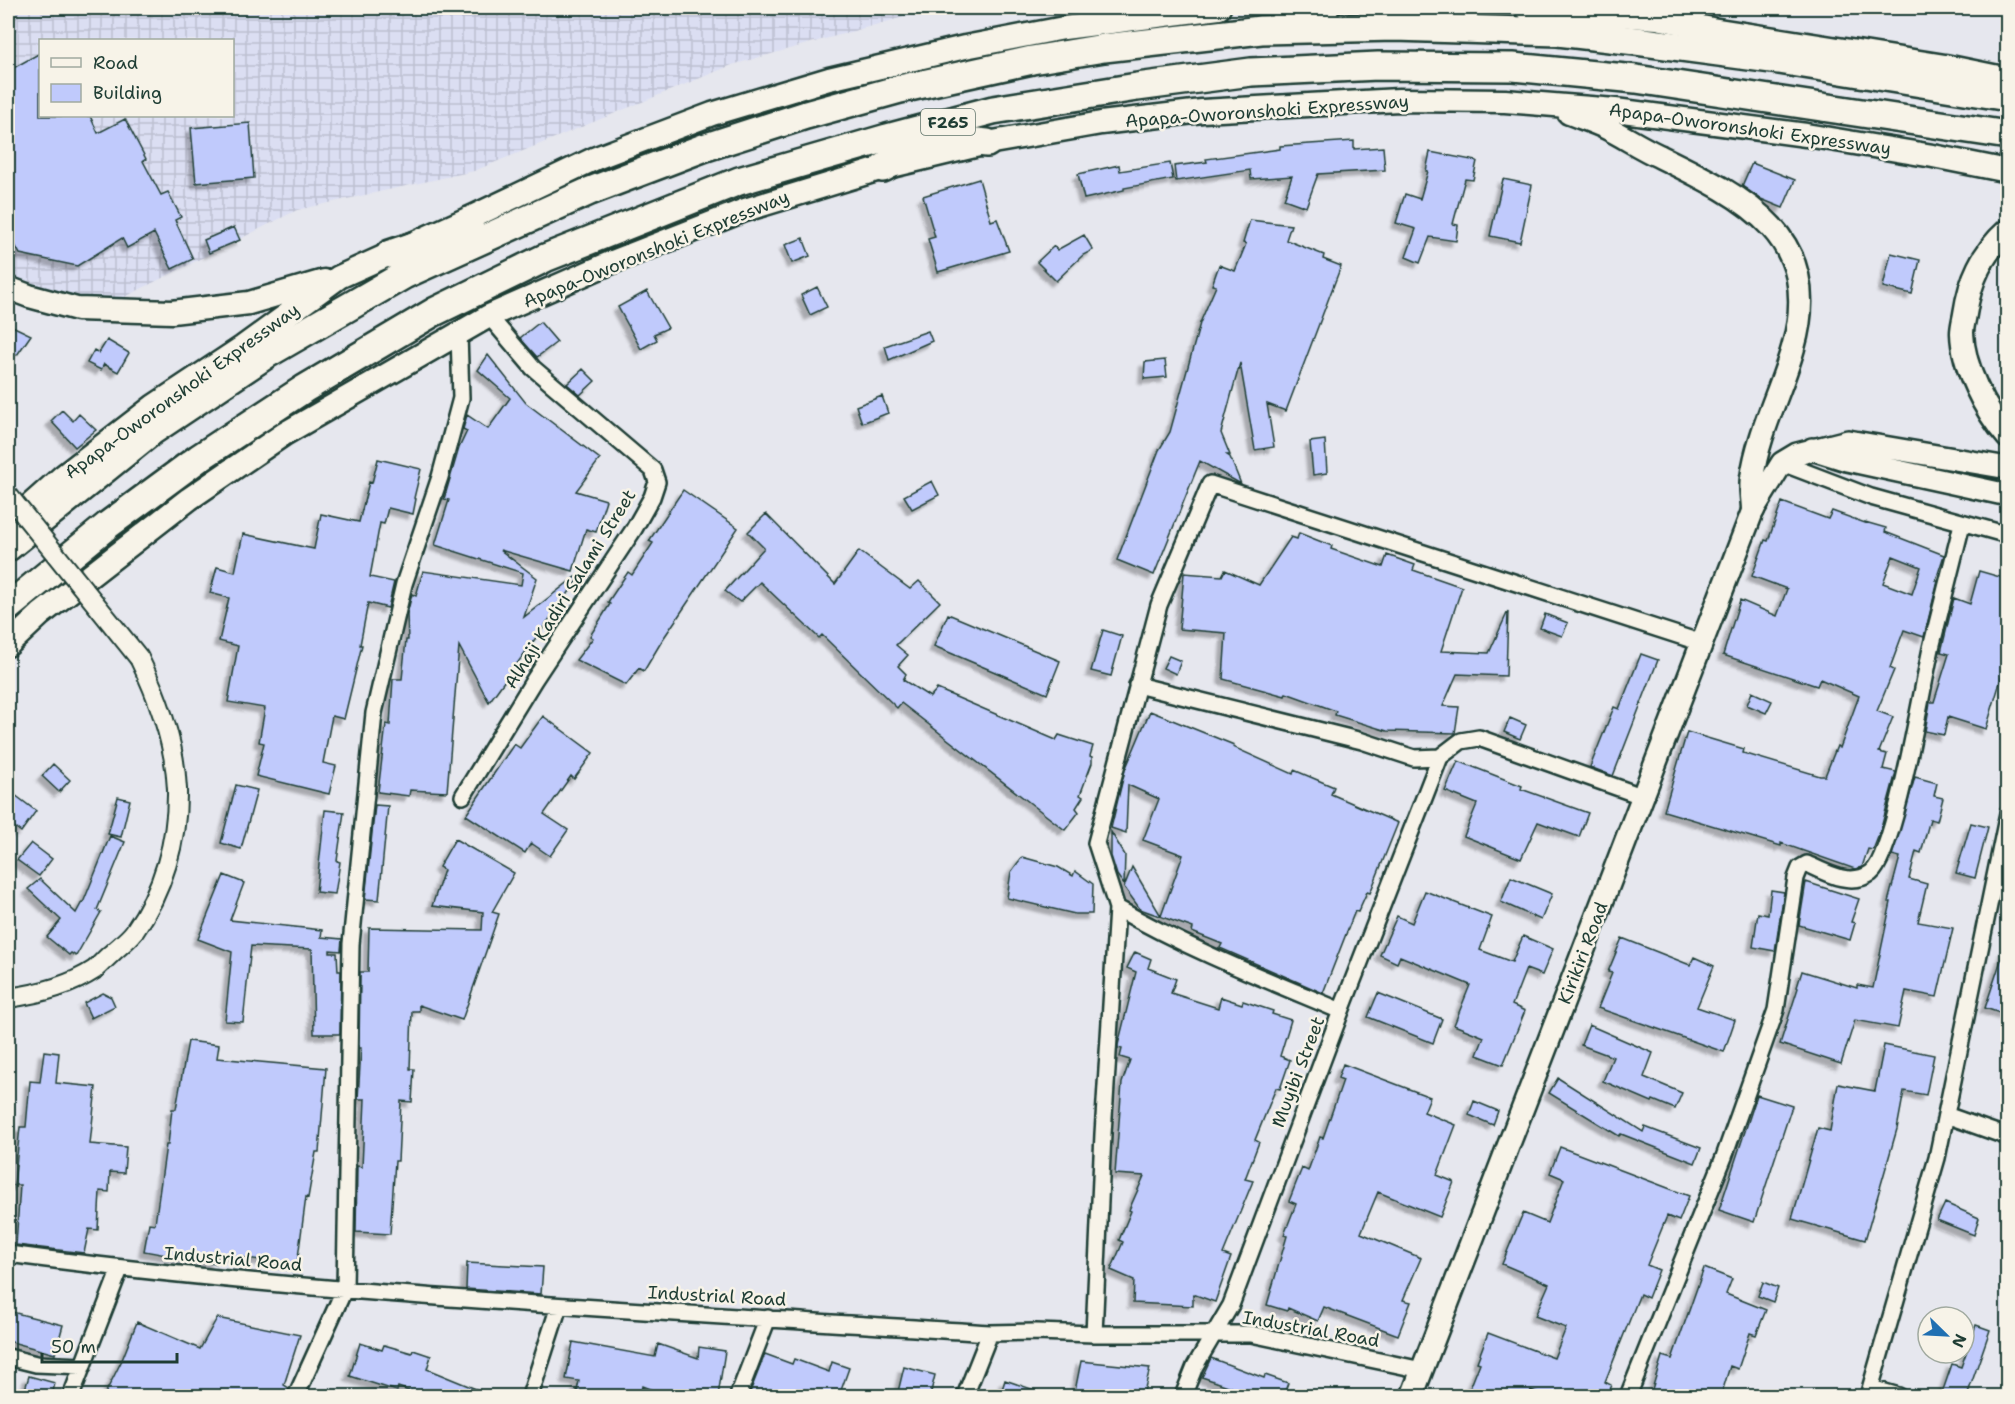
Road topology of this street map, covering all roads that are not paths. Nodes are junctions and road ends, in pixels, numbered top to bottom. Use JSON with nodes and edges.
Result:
{"nodes":[{"id":1,"x":1219,"y":8,"type":"edge"},
{"id":2,"x":1325,"y":8,"type":"edge"},
{"id":3,"x":1350,"y":8,"type":"edge"},
{"id":4,"x":1526,"y":8,"type":"edge"},
{"id":5,"x":1691,"y":8,"type":"edge"},
{"id":6,"x":1657,"y":18,"type":"junction"},
{"id":7,"x":1395,"y":27,"type":"junction"},
{"id":8,"x":1261,"y":30,"type":"junction"},
{"id":9,"x":2007,"y":79,"type":"edge"},
{"id":10,"x":2007,"y":97,"type":"edge"},
{"id":11,"x":1543,"y":102,"type":"junction"},
{"id":12,"x":993,"y":110,"type":"junction"},
{"id":13,"x":2007,"y":135,"type":"edge"},
{"id":14,"x":938,"y":137,"type":"junction"},
{"id":15,"x":886,"y":138,"type":"junction"},
{"id":16,"x":987,"y":143,"type":"junction"},
{"id":17,"x":883,"y":168,"type":"junction"},
{"id":18,"x":2007,"y":171,"type":"edge"},
{"id":19,"x":480,"y":226,"type":"junction"},
{"id":20,"x":2007,"y":230,"type":"edge"},
{"id":21,"x":397,"y":265,"type":"junction"},
{"id":22,"x":339,"y":277,"type":"junction"},
{"id":23,"x":8,"y":288,"type":"edge"},
{"id":24,"x":489,"y":316,"type":"junction"},
{"id":25,"x":459,"y":334,"type":"junction"},
{"id":26,"x":2007,"y":437,"type":"edge"},
{"id":27,"x":1811,"y":449,"type":"junction"},
{"id":28,"x":1782,"y":463,"type":"junction"},
{"id":29,"x":2007,"y":468,"type":"edge"},
{"id":30,"x":8,"y":495,"type":"edge"},
{"id":31,"x":2007,"y":495,"type":"edge"},
{"id":32,"x":1753,"y":510,"type":"junction"},
{"id":33,"x":1962,"y":524,"type":"junction"},
{"id":34,"x":8,"y":525,"type":"edge"},
{"id":35,"x":2007,"y":535,"type":"edge"},
{"id":36,"x":8,"y":547,"type":"edge"},
{"id":37,"x":8,"y":607,"type":"edge"},
{"id":38,"x":1702,"y":643,"type":"junction"},
{"id":39,"x":8,"y":645,"type":"edge"},
{"id":40,"x":1137,"y":685,"type":"junction"},
{"id":41,"x":1440,"y":757,"type":"junction"},
{"id":42,"x":463,"y":796,"type":"dead end"},
{"id":43,"x":1644,"y":797,"type":"junction"},
{"id":44,"x":2007,"y":813,"type":"edge"},
{"id":45,"x":1117,"y":908,"type":"junction"},
{"id":46,"x":8,"y":998,"type":"edge"},
{"id":47,"x":1341,"y":1011,"type":"junction"},
{"id":48,"x":1946,"y":1115,"type":"junction"},
{"id":49,"x":2007,"y":1137,"type":"edge"},
{"id":50,"x":8,"y":1254,"type":"edge"},
{"id":51,"x":120,"y":1269,"type":"junction"},
{"id":52,"x":345,"y":1288,"type":"junction"},
{"id":53,"x":559,"y":1306,"type":"junction"},
{"id":54,"x":768,"y":1318,"type":"junction"},
{"id":55,"x":990,"y":1333,"type":"junction"},
{"id":56,"x":1094,"y":1335,"type":"junction"},
{"id":57,"x":1214,"y":1335,"type":"junction"},
{"id":58,"x":8,"y":1357,"type":"edge"},
{"id":59,"x":83,"y":1366,"type":"junction"},
{"id":60,"x":1422,"y":1370,"type":"junction"},
{"id":61,"x":1870,"y":1392,"type":"edge"},
{"id":62,"x":71,"y":1396,"type":"edge"},
{"id":63,"x":296,"y":1396,"type":"edge"},
{"id":64,"x":530,"y":1396,"type":"edge"},
{"id":65,"x":738,"y":1396,"type":"edge"},
{"id":66,"x":965,"y":1396,"type":"edge"},
{"id":67,"x":1183,"y":1396,"type":"edge"},
{"id":68,"x":1412,"y":1396,"type":"edge"},
{"id":69,"x":1628,"y":1396,"type":"edge"},
{"id":70,"x":1899,"y":1396,"type":"edge"}],
"edges":[{"from":1,"to":19,"type":"main road","name":"Apapa-Oworonshoki Expressway"},
{"from":2,"to":8,"type":"highway"},
{"from":3,"to":7,"type":"highway"},
{"from":4,"to":6,"type":"main road"},
{"from":5,"to":6,"type":"main road"},
{"from":6,"to":9,"type":"main road"},
{"from":7,"to":8,"type":"highway","name":"Apapa-Oworonshoki Expressway","number":"F265"},
{"from":7,"to":10,"type":"highway","name":"Apapa-Oworonshoki Expressway","number":"F265"},
{"from":8,"to":19,"type":"highway","name":"Apapa-Oworonshoki Expressway","number":"F265"},
{"from":11,"to":16,"type":"main road","name":"Apapa-Oworonshoki Expressway"},
{"from":11,"to":18,"type":"main road","name":"Apapa-Oworonshoki Expressway"},
{"from":11,"to":32,"type":"main road"},
{"from":12,"to":13,"type":"highway","name":"Apapa-Oworonshoki Expressway","number":"F265"},
{"from":12,"to":14,"type":"highway"},
{"from":12,"to":15,"type":"highway","name":"Apapa-Oworonshoki Expressway","number":"F265"},
{"from":14,"to":15,"type":"highway"},
{"from":14,"to":16,"type":"highway"},
{"from":14,"to":17,"type":"highway"},
{"from":15,"to":37,"type":"highway","name":"Apapa-Oworonshoki Expressway","number":"F265"},
{"from":16,"to":17,"type":"main road","name":"Apapa-Oworonshoki Expressway"},
{"from":17,"to":24,"type":"main road","name":"Apapa-Oworonshoki Expressway"},
{"from":19,"to":21,"type":"highway","name":"Apapa-Oworonshoki Expressway","number":"F265"},
{"from":19,"to":21,"type":"highway"},
{"from":20,"to":26,"type":"main road"},
{"from":21,"to":22,"type":"main road","name":"Apapa-Oworonshoki Expressway"},
{"from":21,"to":36,"type":"highway","name":"Apapa-Oworonshoki Expressway","number":"F265"},
{"from":22,"to":23,"type":"main road"},
{"from":22,"to":34,"type":"main road","name":"Apapa-Oworonshoki Expressway"},
{"from":24,"to":25,"type":"main road","name":"Apapa-Oworonshoki Expressway"},
{"from":24,"to":42,"type":"street","name":"Alhaji Kadiri Salami Street"},
{"from":25,"to":39,"type":"main road","name":"Apapa-Oworonshoki Expressway"},
{"from":25,"to":52,"type":"street"},
{"from":27,"to":28,"type":"main road"},
{"from":27,"to":29,"type":"main road"},
{"from":27,"to":31,"type":"main road"},
{"from":28,"to":32,"type":"main road","name":"Kirikiri Road"},
{"from":28,"to":33,"type":"street"},
{"from":30,"to":46,"type":"street","bridge":true},
{"from":32,"to":38,"type":"main road","name":"Kirikiri Road"},
{"from":33,"to":35,"type":"street"},
{"from":33,"to":69,"type":"street"},
{"from":38,"to":40,"type":"street"},
{"from":38,"to":43,"type":"main road","name":"Kirikiri Road"},
{"from":40,"to":41,"type":"street"},
{"from":40,"to":45,"type":"street"},
{"from":41,"to":43,"type":"street"},
{"from":41,"to":47,"type":"street","name":"Muyibi Street"},
{"from":43,"to":60,"type":"main road","name":"Kirikiri Road"},
{"from":44,"to":48,"type":"street"},
{"from":45,"to":47,"type":"street"},
{"from":45,"to":56,"type":"street"},
{"from":47,"to":57,"type":"street","name":"Muyibi Street"},
{"from":48,"to":49,"type":"street"},
{"from":48,"to":61,"type":"street"},
{"from":50,"to":51,"type":"street","name":"Industrial Road"},
{"from":51,"to":52,"type":"street","name":"Industrial Road"},
{"from":51,"to":59,"type":"street"},
{"from":52,"to":53,"type":"street","name":"Industrial Road"},
{"from":52,"to":63,"type":"street"},
{"from":53,"to":54,"type":"street","name":"Industrial Road"},
{"from":53,"to":64,"type":"street"},
{"from":54,"to":55,"type":"street","name":"Industrial Road"},
{"from":54,"to":65,"type":"street"},
{"from":55,"to":56,"type":"street","name":"Industrial Road"},
{"from":55,"to":66,"type":"street"},
{"from":56,"to":57,"type":"street","name":"Industrial Road"},
{"from":57,"to":60,"type":"street","name":"Industrial Road"},
{"from":57,"to":67,"type":"street","name":"Muyibi Street"},
{"from":58,"to":59,"type":"street"},
{"from":59,"to":62,"type":"street"},
{"from":60,"to":68,"type":"main road","name":"Kirikiri Road"},
{"from":61,"to":70,"type":"street"}]}
